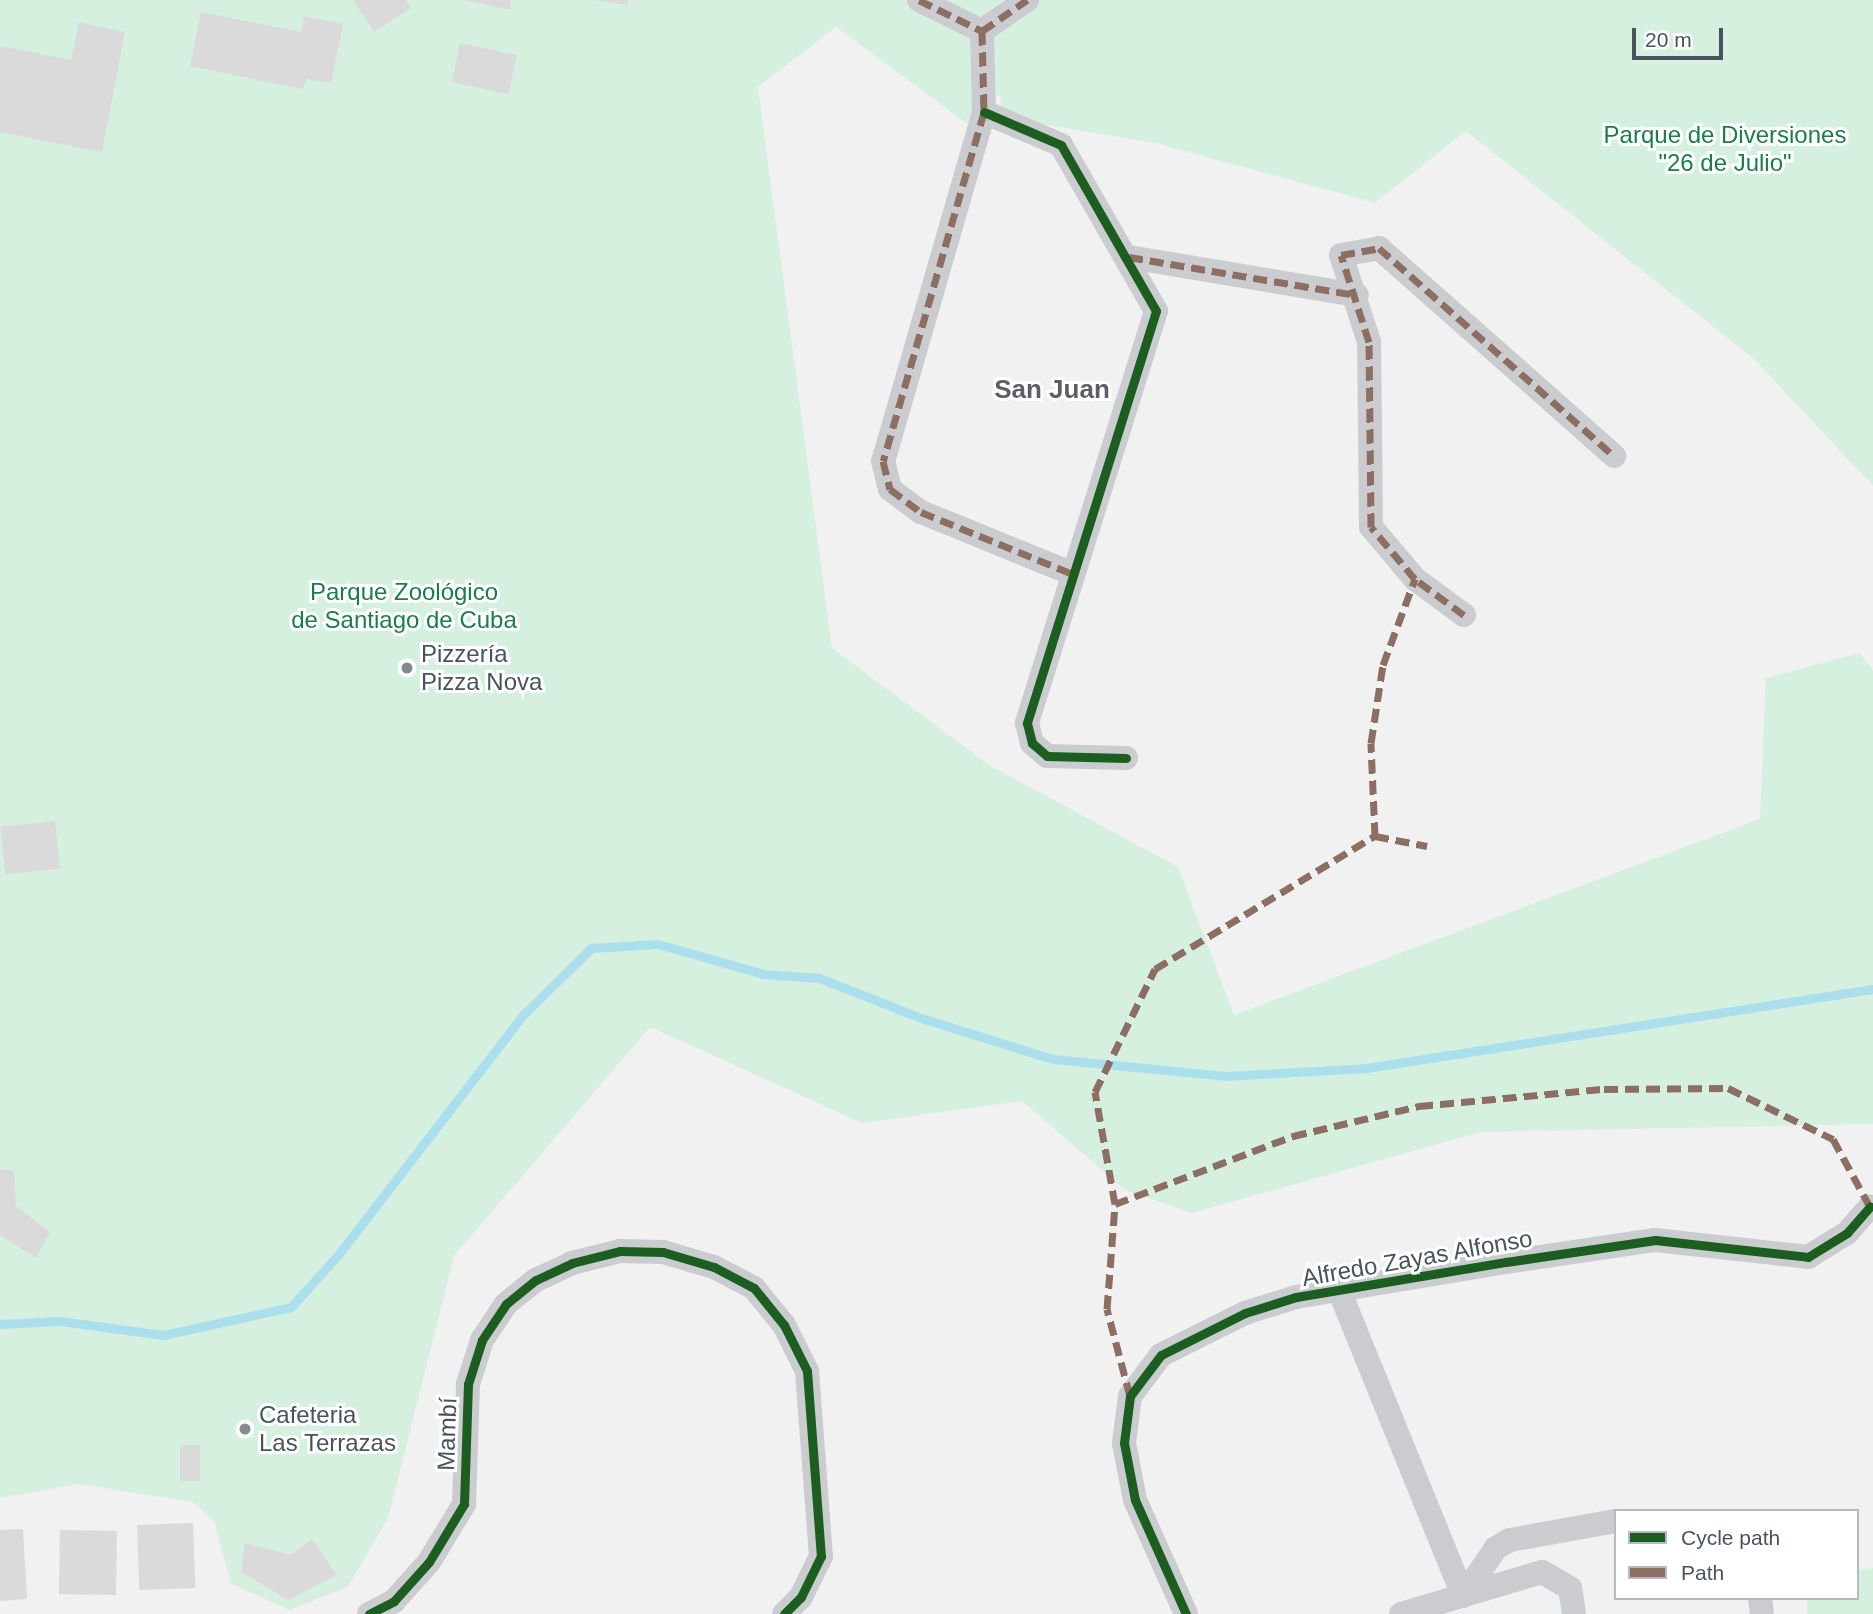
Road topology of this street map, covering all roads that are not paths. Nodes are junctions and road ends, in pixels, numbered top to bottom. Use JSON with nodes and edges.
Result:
{"nodes":[{"id":1,"x":919,"y":0,"type":"edge"},
{"id":2,"x":1027,"y":0,"type":"edge"},
{"id":3,"x":982,"y":31,"type":"junction"},
{"id":4,"x":984,"y":112,"type":"junction"},
{"id":5,"x":1129,"y":257,"type":"junction"},
{"id":6,"x":1357,"y":295,"type":"junction"},
{"id":7,"x":1614,"y":456,"type":"dead end"},
{"id":8,"x":1073,"y":574,"type":"junction"},
{"id":9,"x":1464,"y":615,"type":"dead end"},
{"id":10,"x":1126,"y":758,"type":"dead end"},
{"id":11,"x":1870,"y":1207,"type":"dead end"},
{"id":12,"x":1339,"y":1290,"type":"junction"},
{"id":13,"x":1614,"y":1521,"type":"edge"},
{"id":14,"x":1463,"y":1596,"type":"junction"},
{"id":15,"x":369,"y":1614,"type":"edge"},
{"id":16,"x":784,"y":1614,"type":"edge"},
{"id":17,"x":1186,"y":1614,"type":"edge"},
{"id":18,"x":1401,"y":1614,"type":"edge"},
{"id":19,"x":1574,"y":1614,"type":"edge"}],
"edges":[{"from":1,"to":3,"type":"street"},
{"from":2,"to":3,"type":"street"},
{"from":3,"to":4,"type":"street"},
{"from":4,"to":5,"type":"street"},
{"from":4,"to":8,"type":"street"},
{"from":5,"to":6,"type":"street"},
{"from":5,"to":8,"type":"street"},
{"from":6,"to":7,"type":"street"},
{"from":6,"to":9,"type":"street"},
{"from":8,"to":10,"type":"street"},
{"from":11,"to":12,"type":"street","name":"Alfredo Zayas Alfonso"},
{"from":12,"to":14,"type":"street"},
{"from":12,"to":17,"type":"street","name":"Alfredo Zayas Alfonso"},
{"from":13,"to":14,"type":"street"},
{"from":14,"to":18,"type":"street"},
{"from":14,"to":19,"type":"street"},
{"from":15,"to":16,"type":"street","name":"Mambí"}]}
